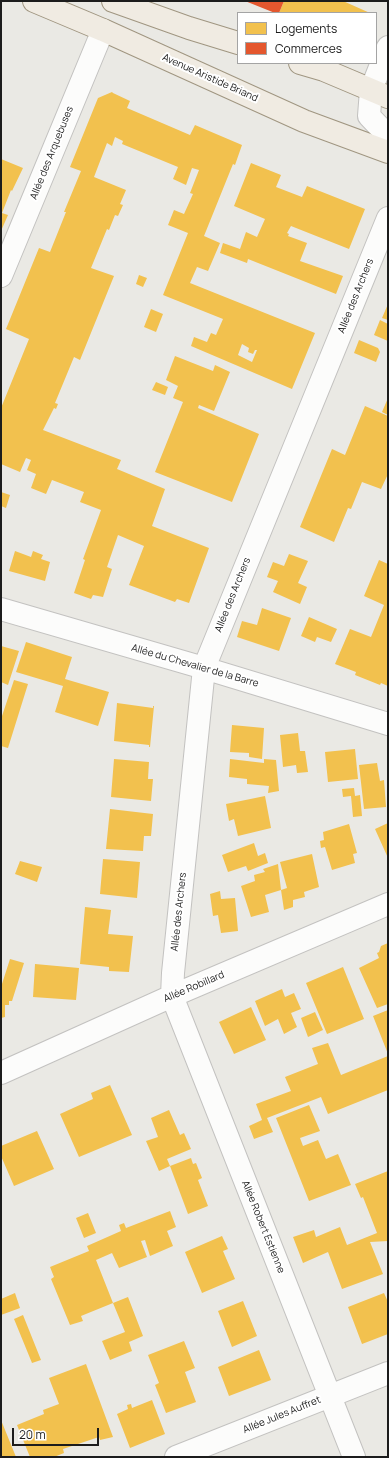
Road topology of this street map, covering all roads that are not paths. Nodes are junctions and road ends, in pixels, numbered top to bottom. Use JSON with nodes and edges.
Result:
{"nodes":[{"id":1,"x":34,"y":1,"type":"edge"},
{"id":2,"x":113,"y":1,"type":"edge"},
{"id":3,"x":103,"y":30,"type":"junction"},
{"id":4,"x":237,"y":43,"type":"edge"},
{"id":5,"x":388,"y":47,"type":"edge"},
{"id":6,"x":303,"y":64,"type":"edge"},
{"id":7,"x":380,"y":94,"type":"edge"},
{"id":8,"x":388,"y":136,"type":"edge"},
{"id":9,"x":388,"y":152,"type":"edge"},
{"id":10,"x":388,"y":218,"type":"edge"},
{"id":11,"x":1,"y":276,"type":"edge"},
{"id":12,"x":1,"y":609,"type":"edge"},
{"id":13,"x":204,"y":668,"type":"junction"},
{"id":14,"x":388,"y":724,"type":"edge"},
{"id":15,"x":388,"y":904,"type":"edge"},
{"id":16,"x":172,"y":996,"type":"junction"},
{"id":17,"x":1,"y":1073,"type":"edge"},
{"id":18,"x":388,"y":1373,"type":"edge"},
{"id":19,"x":330,"y":1396,"type":"junction"},
{"id":20,"x":176,"y":1457,"type":"edge"},
{"id":21,"x":354,"y":1457,"type":"edge"}],
"edges":[{"from":1,"to":3,"type":"main road","name":"Avenue Aristide Briand"},
{"from":2,"to":4,"type":"main road"},
{"from":3,"to":9,"type":"main road","name":"Avenue Aristide Briand"},
{"from":3,"to":11,"type":"street","name":"Allée des Arquebuses"},
{"from":5,"to":7,"type":"street"},
{"from":6,"to":7,"type":"main road"},
{"from":7,"to":8,"type":"street"},
{"from":10,"to":13,"type":"street","name":"Allée des Archers"},
{"from":12,"to":13,"type":"street","name":"Allée du Chevalier de la Barre"},
{"from":13,"to":14,"type":"street","name":"Allée du Chevalier de la Barre"},
{"from":13,"to":16,"type":"street","name":"Allée des Archers"},
{"from":15,"to":16,"type":"street","name":"Allée Robillard"},
{"from":16,"to":17,"type":"street","name":"Allée Robillard"},
{"from":16,"to":19,"type":"street","name":"Allée Robert Estienne"},
{"from":18,"to":19,"type":"street","name":"Allée Jules Auffret"},
{"from":19,"to":20,"type":"street","name":"Allée Jules Auffret"},
{"from":19,"to":21,"type":"street","name":"Allée Robert Estienne"}]}
